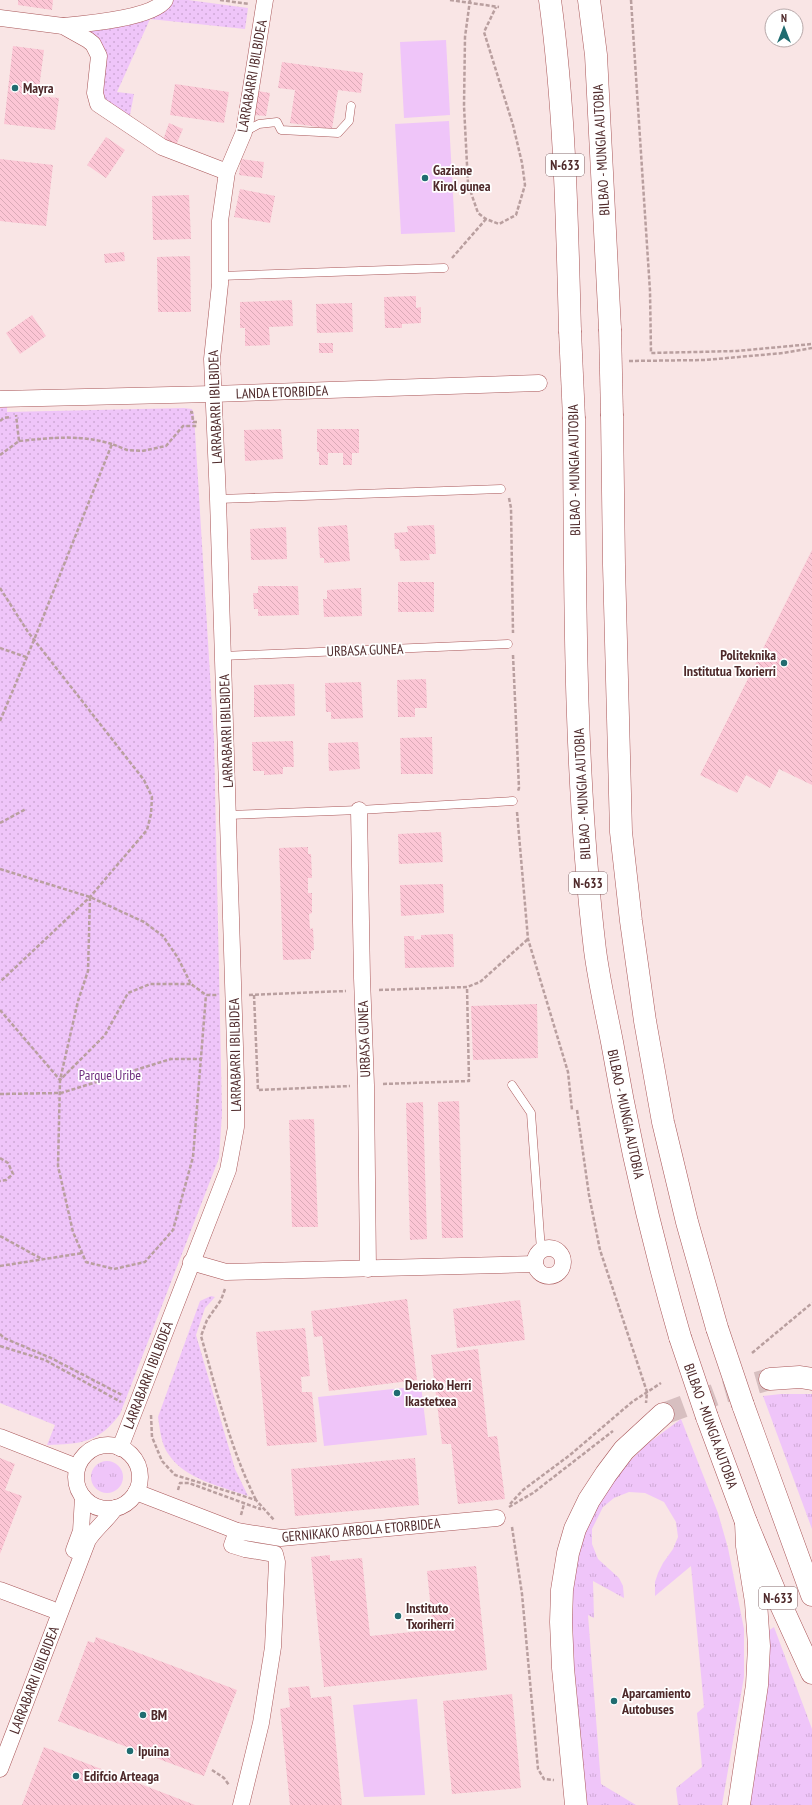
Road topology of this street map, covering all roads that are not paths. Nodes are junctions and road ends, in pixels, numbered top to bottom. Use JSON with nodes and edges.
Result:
{"nodes":[{"id":1,"x":165,"y":0,"type":"edge"},
{"id":2,"x":550,"y":0,"type":"edge"},
{"id":3,"x":589,"y":0,"type":"edge"},
{"id":4,"x":264,"y":3,"type":"edge"},
{"id":5,"x":0,"y":18,"type":"edge"},
{"id":6,"x":63,"y":26,"type":"junction"},
{"id":7,"x":351,"y":106,"type":"dead end"},
{"id":8,"x":244,"y":132,"type":"junction"},
{"id":9,"x":227,"y":172,"type":"junction"},
{"id":10,"x":444,"y":268,"type":"road end"},
{"id":11,"x":220,"y":276,"type":"junction"},
{"id":12,"x":539,"y":383,"type":"dead end"},
{"id":13,"x":213,"y":394,"type":"junction"},
{"id":14,"x":0,"y":399,"type":"edge"},
{"id":15,"x":501,"y":489,"type":"dead end"},
{"id":16,"x":218,"y":499,"type":"junction"},
{"id":17,"x":508,"y":644,"type":"dead end"},
{"id":18,"x":223,"y":656,"type":"junction"},
{"id":19,"x":513,"y":801,"type":"dead end"},
{"id":20,"x":359,"y":810,"type":"junction"},
{"id":21,"x":228,"y":815,"type":"junction"},
{"id":22,"x":512,"y":1085,"type":"dead end"},
{"id":23,"x":538,"y":1257,"type":"joint"},
{"id":24,"x":191,"y":1262,"type":"junction"},
{"id":25,"x":368,"y":1269,"type":"junction"},
{"id":26,"x":770,"y":1379,"type":"tunnel mouth"},
{"id":27,"x":812,"y":1379,"type":"edge"},
{"id":28,"x":657,"y":1408,"type":"tunnel mouth"},
{"id":29,"x":0,"y":1437,"type":"edge"},
{"id":30,"x":120,"y":1448,"type":"junction"},
{"id":31,"x":77,"y":1467,"type":"junction"},
{"id":32,"x":136,"y":1492,"type":"junction"},
{"id":33,"x":83,"y":1497,"type":"junction"},
{"id":34,"x":115,"y":1508,"type":"junction"},
{"id":35,"x":505,"y":1515,"type":"road end"},
{"id":36,"x":746,"y":1522,"type":"junction"},
{"id":37,"x":237,"y":1531,"type":"junction"},
{"id":38,"x":790,"y":1534,"type":"junction"},
{"id":39,"x":812,"y":1567,"type":"edge"},
{"id":40,"x":0,"y":1590,"type":"edge"},
{"id":41,"x":812,"y":1594,"type":"edge"},
{"id":42,"x":51,"y":1608,"type":"junction"},
{"id":43,"x":812,"y":1673,"type":"edge"},
{"id":44,"x":0,"y":1739,"type":"edge"},
{"id":45,"x":0,"y":1769,"type":"edge"},
{"id":46,"x":241,"y":1805,"type":"edge"},
{"id":47,"x":576,"y":1805,"type":"edge"},
{"id":48,"x":739,"y":1805,"type":"edge"}],
"edges":[{"from":1,"to":6,"type":"street"},
{"from":2,"to":36,"type":"main road","name":"BILBAO - MUNGIA AUTOBIA","number":"N-633","bridge":true},
{"from":3,"to":38,"type":"main road","name":"BILBAO - MUNGIA AUTOBIA","number":"N-633","bridge":true},
{"from":4,"to":8,"type":"street","name":"LARRABARRI IBILBIDEA"},
{"from":5,"to":6,"type":"street"},
{"from":6,"to":9,"type":"street"},
{"from":7,"to":8,"type":"lane"},
{"from":8,"to":9,"type":"street","name":"LARRABARRI IBILBIDEA"},
{"from":9,"to":11,"type":"street","name":"LARRABARRI IBILBIDEA"},
{"from":10,"to":11,"type":"lane"},
{"from":11,"to":13,"type":"street","name":"LARRABARRI IBILBIDEA"},
{"from":12,"to":13,"type":"street","name":"LANDA ETORBIDEA"},
{"from":13,"to":14,"type":"street","name":"LANDA ETORBIDEA"},
{"from":13,"to":16,"type":"street","name":"LARRABARRI IBILBIDEA"},
{"from":15,"to":16,"type":"lane"},
{"from":16,"to":18,"type":"street","name":"LARRABARRI IBILBIDEA"},
{"from":17,"to":18,"type":"lane","name":"URBASA GUNEA"},
{"from":18,"to":21,"type":"street","name":"LARRABARRI IBILBIDEA"},
{"from":19,"to":20,"type":"lane"},
{"from":20,"to":21,"type":"lane"},
{"from":20,"to":25,"type":"street","name":"URBASA GUNEA"},
{"from":21,"to":24,"type":"street","name":"LARRABARRI IBILBIDEA"},
{"from":22,"to":23,"type":"lane"},
{"from":23,"to":25,"type":"street"},
{"from":24,"to":25,"type":"street"},
{"from":24,"to":30,"type":"street","name":"LARRABARRI IBILBIDEA"},
{"from":26,"to":27,"type":"main road"},
{"from":28,"to":47,"type":"main road"},
{"from":29,"to":31,"type":"street"},
{"from":30,"to":31,"type":"street"},
{"from":30,"to":32,"type":"street"},
{"from":31,"to":33,"type":"street"},
{"from":32,"to":34,"type":"street"},
{"from":32,"to":37,"type":"street","name":"GERNIKAKO ARBOLA ETORBIDEA"},
{"from":33,"to":34,"type":"street"},
{"from":33,"to":42,"type":"street","name":"LARRABARRI IBILBIDEA"},
{"from":34,"to":45,"type":"street","name":"LARRABARRI IBILBIDEA"},
{"from":35,"to":37,"type":"street","name":"GERNIKAKO ARBOLA ETORBIDEA"},
{"from":36,"to":43,"type":"main road","name":"BILBAO - MUNGIA AUTOBIA","number":"N-633"},
{"from":36,"to":48,"type":"main road"},
{"from":37,"to":46,"type":"street"},
{"from":38,"to":39,"type":"main road"},
{"from":38,"to":41,"type":"main road","name":"BILBAO - MUNGIA AUTOBIA","number":"N-633"},
{"from":40,"to":42,"type":"street"},
{"from":42,"to":44,"type":"street","name":"LARRABARRI IBILBIDEA"}]}
